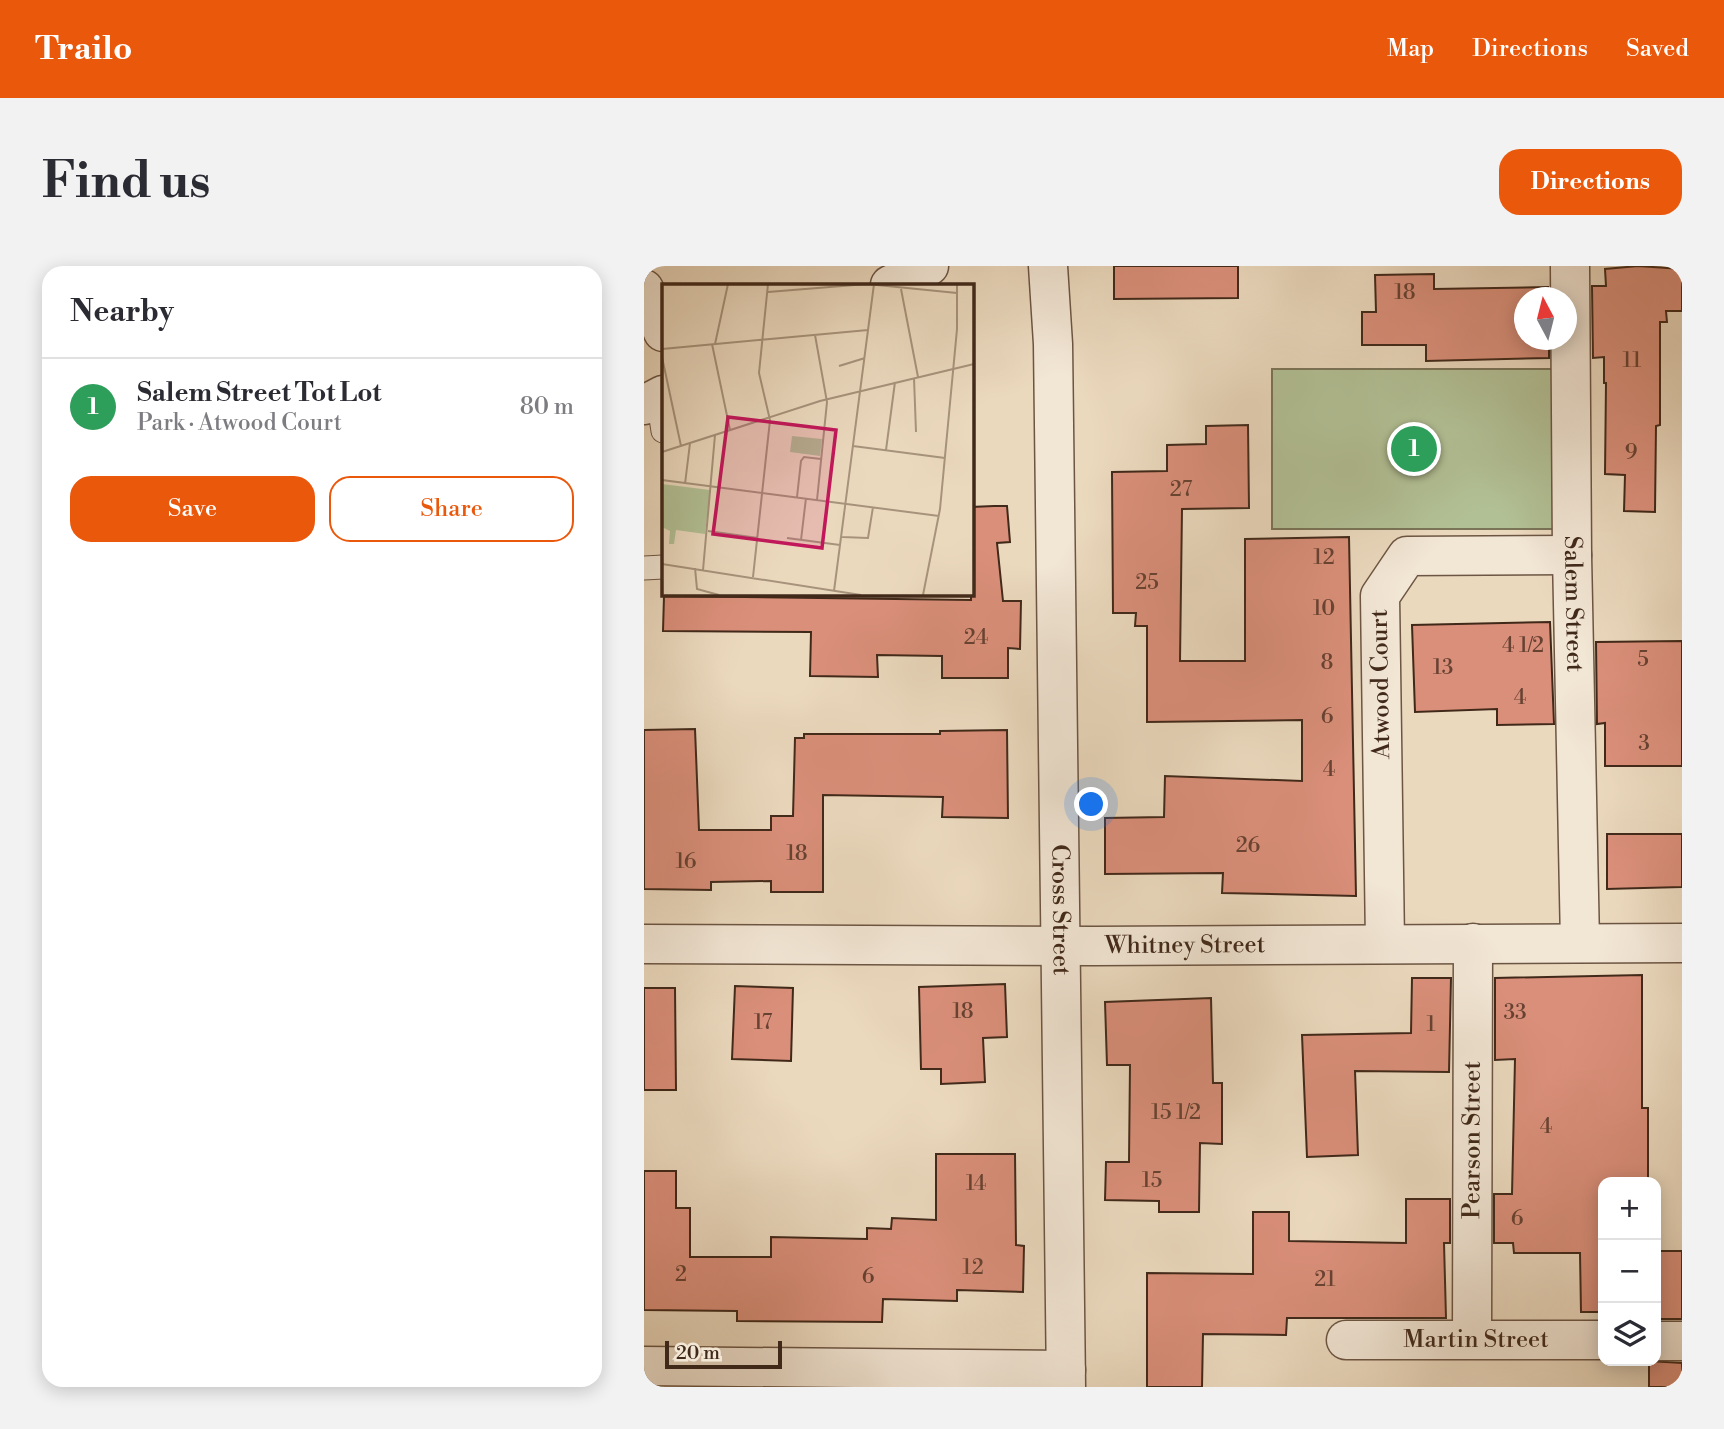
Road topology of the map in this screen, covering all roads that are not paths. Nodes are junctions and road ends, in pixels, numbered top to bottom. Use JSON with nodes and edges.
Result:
{"nodes":[{"id":1,"x":1048,"y":266,"type":"edge"},
{"id":2,"x":1570,"y":266,"type":"edge"},
{"id":3,"x":644,"y":289,"type":"edge"},
{"id":4,"x":662,"y":330,"type":"edge"},
{"id":5,"x":1572,"y":555,"type":"junction"},
{"id":6,"x":662,"y":567,"type":"edge"},
{"id":7,"x":644,"y":568,"type":"edge"},
{"id":8,"x":1385,"y":943,"type":"junction"},
{"id":9,"x":1473,"y":943,"type":"junction"},
{"id":10,"x":1580,"y":943,"type":"junction"},
{"id":11,"x":1682,"y":943,"type":"edge"},
{"id":12,"x":644,"y":944,"type":"edge"},
{"id":13,"x":1062,"y":946,"type":"junction"},
{"id":14,"x":1472,"y":1338,"type":"junction"},
{"id":15,"x":1346,"y":1340,"type":"dead end"},
{"id":16,"x":1598,"y":1340,"type":"edge"},
{"id":17,"x":1661,"y":1341,"type":"edge"},
{"id":18,"x":1682,"y":1341,"type":"edge"},
{"id":19,"x":644,"y":1366,"type":"edge"},
{"id":20,"x":1066,"y":1378,"type":"edge"}],
"edges":[{"from":1,"to":13,"type":"street","name":"Cross Street"},
{"from":2,"to":5,"type":"street","name":"Salem Street"},
{"from":3,"to":4,"type":"street"},
{"from":5,"to":8,"type":"street","name":"Atwood Court"},
{"from":5,"to":10,"type":"street","name":"Salem Street"},
{"from":6,"to":7,"type":"lane"},
{"from":8,"to":9,"type":"street","name":"Whitney Street"},
{"from":8,"to":13,"type":"street","name":"Whitney Street"},
{"from":9,"to":10,"type":"street","name":"Whitney Street"},
{"from":9,"to":14,"type":"street","name":"Pearson Street"},
{"from":10,"to":11,"type":"street","name":"Whitney Street"},
{"from":12,"to":13,"type":"street","name":"Whitney Street"},
{"from":13,"to":20,"type":"street","name":"Cross Street"},
{"from":14,"to":15,"type":"street","name":"Martin Street"},
{"from":14,"to":16,"type":"street","name":"Martin Street"},
{"from":17,"to":18,"type":"street"},
{"from":19,"to":20,"type":"street"}]}
